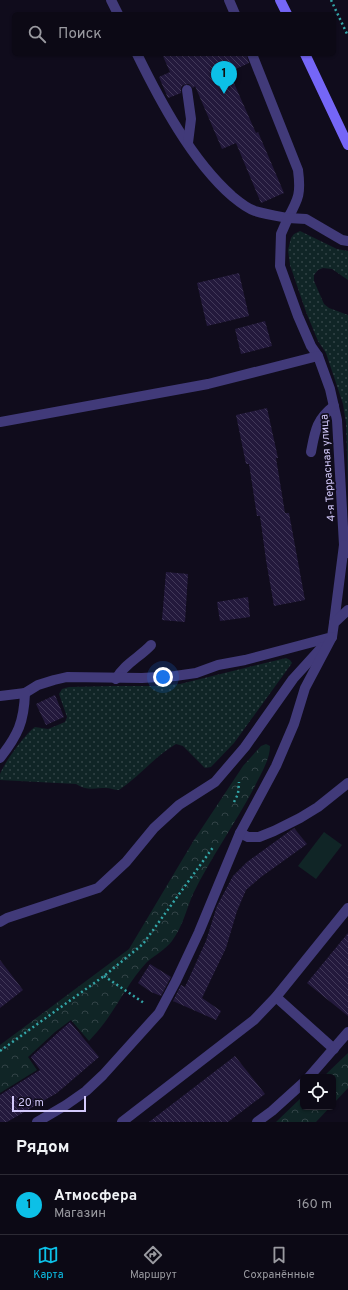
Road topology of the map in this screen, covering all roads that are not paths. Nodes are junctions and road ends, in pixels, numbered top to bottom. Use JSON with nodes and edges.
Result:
{"nodes":[{"id":1,"x":111,"y":0,"type":"edge"},
{"id":2,"x":229,"y":0,"type":"edge"},
{"id":3,"x":280,"y":0,"type":"edge"},
{"id":4,"x":117,"y":12,"type":"edge"},
{"id":5,"x":234,"y":12,"type":"edge"},
{"id":6,"x":286,"y":12,"type":"edge"},
{"id":7,"x":138,"y":56,"type":"edge"},
{"id":8,"x":253,"y":56,"type":"edge"},
{"id":9,"x":306,"y":56,"type":"edge"},
{"id":10,"x":187,"y":90,"type":"dead end"},
{"id":11,"x":188,"y":143,"type":"junction"},
{"id":12,"x":348,"y":145,"type":"edge"},
{"id":13,"x":288,"y":218,"type":"junction"},
{"id":14,"x":348,"y":241,"type":"edge"},
{"id":15,"x":318,"y":356,"type":"junction"},
{"id":16,"x":334,"y":406,"type":"junction"},
{"id":17,"x":0,"y":422,"type":"edge"},
{"id":18,"x":310,"y":452,"type":"dead end"},
{"id":19,"x":346,"y":549,"type":"edge"},
{"id":20,"x":348,"y":610,"type":"edge"},
{"id":21,"x":334,"y":623,"type":"junction"},
{"id":22,"x":332,"y":637,"type":"junction"},
{"id":23,"x":152,"y":645,"type":"dead end"},
{"id":24,"x":116,"y":679,"type":"junction"},
{"id":25,"x":25,"y":693,"type":"junction"},
{"id":26,"x":0,"y":696,"type":"edge"},
{"id":27,"x":0,"y":758,"type":"edge"},
{"id":28,"x":348,"y":783,"type":"edge"},
{"id":29,"x":240,"y":833,"type":"junction"},
{"id":30,"x":348,"y":908,"type":"edge"},
{"id":31,"x":0,"y":922,"type":"edge"},
{"id":32,"x":276,"y":997,"type":"junction"},
{"id":33,"x":348,"y":1032,"type":"edge"},
{"id":34,"x":334,"y":1049,"type":"junction"},
{"id":35,"x":312,"y":1074,"type":"edge"},
{"id":36,"x":300,"y":1086,"type":"edge"},
{"id":37,"x":37,"y":1122,"type":"edge"},
{"id":38,"x":122,"y":1122,"type":"edge"},
{"id":39,"x":257,"y":1122,"type":"edge"}],
"edges":[{"from":1,"to":4,"type":"lane"},
{"from":2,"to":5,"type":"lane"},
{"from":3,"to":6,"type":"main road"},
{"from":7,"to":11,"type":"lane"},
{"from":8,"to":13,"type":"lane","name":"4-я Террасная улица"},
{"from":9,"to":12,"type":"main road"},
{"from":10,"to":11,"type":"lane"},
{"from":11,"to":13,"type":"lane"},
{"from":13,"to":14,"type":"lane"},
{"from":13,"to":15,"type":"lane","name":"4-я Террасная улица"},
{"from":15,"to":16,"type":"lane","name":"4-я Террасная улица"},
{"from":15,"to":17,"type":"lane"},
{"from":16,"to":18,"type":"lane"},
{"from":16,"to":19,"type":"lane","name":"4-я Террасная улица"},
{"from":19,"to":21,"type":"lane","name":"4-я Террасная улица"},
{"from":20,"to":21,"type":"lane"},
{"from":21,"to":22,"type":"lane","name":"4-я Террасная улица"},
{"from":22,"to":24,"type":"lane"},
{"from":22,"to":29,"type":"lane"},
{"from":22,"to":31,"type":"lane"},
{"from":23,"to":24,"type":"lane"},
{"from":24,"to":25,"type":"lane"},
{"from":25,"to":26,"type":"lane"},
{"from":25,"to":27,"type":"lane"},
{"from":28,"to":29,"type":"lane"},
{"from":29,"to":37,"type":"lane"},
{"from":30,"to":32,"type":"lane"},
{"from":32,"to":34,"type":"lane"},
{"from":32,"to":38,"type":"lane"},
{"from":33,"to":34,"type":"lane"},
{"from":34,"to":35,"type":"lane"},
{"from":36,"to":39,"type":"lane"}]}
